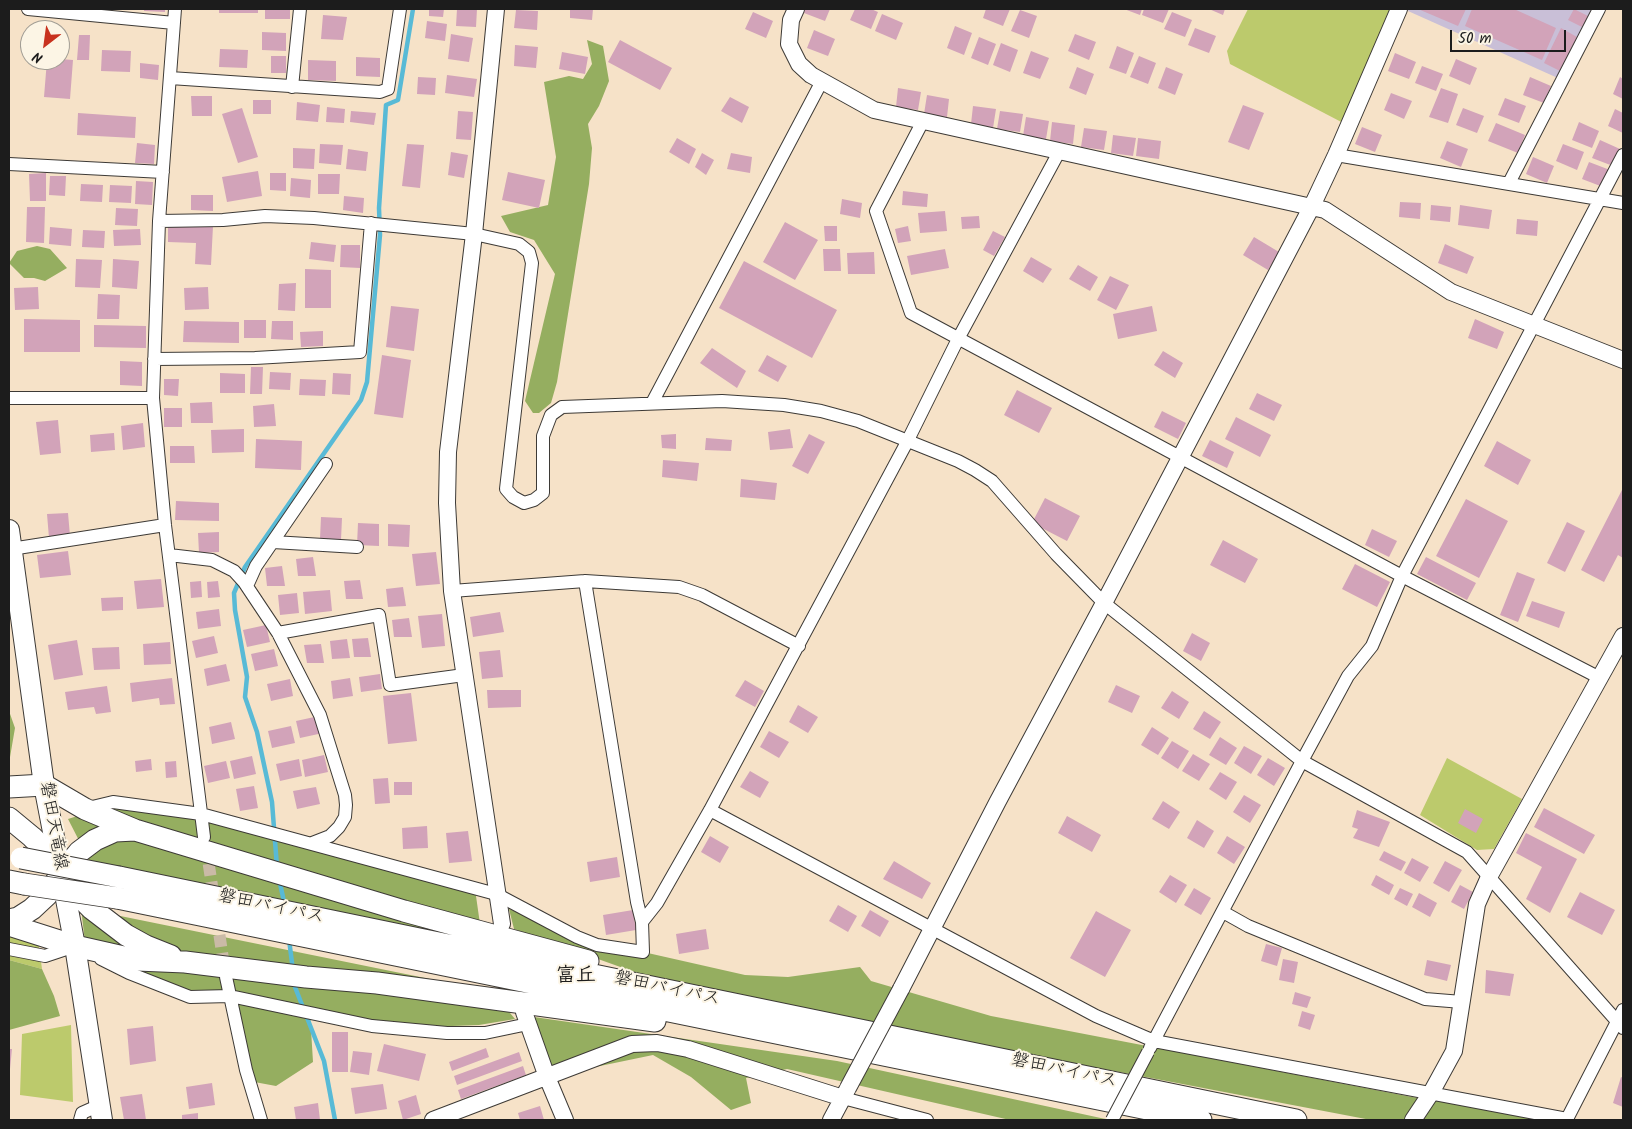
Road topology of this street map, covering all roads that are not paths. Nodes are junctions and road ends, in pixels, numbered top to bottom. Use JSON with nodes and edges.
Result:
{"nodes":[{"id":1,"x":28,"y":9,"type":"edge"},
{"id":2,"x":175,"y":9,"type":"edge"},
{"id":3,"x":300,"y":9,"type":"edge"},
{"id":4,"x":400,"y":9,"type":"edge"},
{"id":5,"x":496,"y":9,"type":"edge"},
{"id":6,"x":796,"y":9,"type":"edge"},
{"id":7,"x":1399,"y":9,"type":"edge"},
{"id":8,"x":1599,"y":9,"type":"edge"},
{"id":9,"x":174,"y":23,"type":"junction"},
{"id":10,"x":170,"y":78,"type":"junction"},
{"id":11,"x":822,"y":81,"type":"junction"},
{"id":12,"x":292,"y":86,"type":"junction"},
{"id":13,"x":923,"y":121,"type":"junction"},
{"id":14,"x":1059,"y":152,"type":"junction"},
{"id":15,"x":1623,"y":154,"type":"edge"},
{"id":16,"x":1336,"y":155,"type":"junction"},
{"id":17,"x":9,"y":164,"type":"edge"},
{"id":18,"x":163,"y":172,"type":"junction"},
{"id":19,"x":1509,"y":183,"type":"junction"},
{"id":20,"x":1601,"y":199,"type":"junction"},
{"id":21,"x":1623,"y":203,"type":"edge"},
{"id":22,"x":1312,"y":206,"type":"junction"},
{"id":23,"x":159,"y":221,"type":"junction"},
{"id":24,"x":371,"y":224,"type":"junction"},
{"id":25,"x":474,"y":234,"type":"junction"},
{"id":26,"x":1535,"y":324,"type":"junction"},
{"id":27,"x":958,"y":339,"type":"junction"},
{"id":28,"x":154,"y":360,"type":"junction"},
{"id":29,"x":1623,"y":360,"type":"edge"},
{"id":30,"x":9,"y":398,"type":"edge"},
{"id":31,"x":153,"y":398,"type":"junction"},
{"id":32,"x":652,"y":403,"type":"junction"},
{"id":33,"x":907,"y":442,"type":"junction"},
{"id":34,"x":1181,"y":457,"type":"junction"},
{"id":35,"x":326,"y":464,"type":"dead end"},
{"id":36,"x":165,"y":525,"type":"junction"},
{"id":37,"x":10,"y":540,"type":"edge"},
{"id":38,"x":273,"y":542,"type":"junction"},
{"id":39,"x":357,"y":547,"type":"dead end"},
{"id":40,"x":169,"y":555,"type":"junction"},
{"id":41,"x":1402,"y":576,"type":"junction"},
{"id":42,"x":585,"y":582,"type":"junction"},
{"id":43,"x":246,"y":584,"type":"junction"},
{"id":44,"x":452,"y":591,"type":"junction"},
{"id":45,"x":1104,"y":603,"type":"junction"},
{"id":46,"x":278,"y":633,"type":"junction"},
{"id":47,"x":1623,"y":636,"type":"edge"},
{"id":48,"x":798,"y":646,"type":"junction"},
{"id":49,"x":1619,"y":654,"type":"edge"},
{"id":50,"x":464,"y":675,"type":"junction"},
{"id":51,"x":1600,"y":678,"type":"junction"},
{"id":52,"x":1302,"y":761,"type":"junction"},
{"id":53,"x":44,"y":785,"type":"junction"},
{"id":54,"x":9,"y":787,"type":"edge"},
{"id":55,"x":85,"y":809,"type":"junction"},
{"id":56,"x":710,"y":810,"type":"junction"},
{"id":57,"x":201,"y":814,"type":"junction"},
{"id":58,"x":9,"y":818,"type":"edge"},
{"id":59,"x":135,"y":830,"type":"junction"},
{"id":60,"x":204,"y":836,"type":"tunnel mouth"},
{"id":61,"x":312,"y":843,"type":"junction"},
{"id":62,"x":15,"y":857,"type":"edge"},
{"id":63,"x":60,"y":869,"type":"junction"},
{"id":64,"x":1489,"y":877,"type":"junction"},
{"id":65,"x":16,"y":882,"type":"edge"},
{"id":66,"x":496,"y":894,"type":"junction"},
{"id":67,"x":1223,"y":912,"type":"junction"},
{"id":68,"x":9,"y":920,"type":"edge"},
{"id":69,"x":642,"y":922,"type":"junction"},
{"id":70,"x":502,"y":924,"type":"dead end"},
{"id":71,"x":9,"y":925,"type":"edge"},
{"id":72,"x":932,"y":928,"type":"junction"},
{"id":73,"x":75,"y":946,"type":"junction"},
{"id":74,"x":9,"y":949,"type":"edge"},
{"id":75,"x":185,"y":962,"type":"junction"},
{"id":76,"x":226,"y":977,"type":"tunnel mouth"},
{"id":77,"x":230,"y":996,"type":"junction"},
{"id":78,"x":1462,"y":1002,"type":"junction"},
{"id":79,"x":777,"y":1012,"type":"junction"},
{"id":80,"x":526,"y":1018,"type":"joint"},
{"id":81,"x":1621,"y":1020,"type":"edge"},
{"id":82,"x":780,"y":1033,"type":"junction"},
{"id":83,"x":1151,"y":1046,"type":"junction"},
{"id":84,"x":547,"y":1077,"type":"junction"},
{"id":85,"x":845,"y":1093,"type":"junction"},
{"id":86,"x":1428,"y":1097,"type":"junction"},
{"id":87,"x":101,"y":1112,"type":"edge"},
{"id":88,"x":450,"y":1117,"type":"edge"},
{"id":89,"x":80,"y":1120,"type":"edge"},
{"id":90,"x":261,"y":1120,"type":"edge"},
{"id":91,"x":434,"y":1120,"type":"edge"},
{"id":92,"x":565,"y":1120,"type":"edge"},
{"id":93,"x":831,"y":1120,"type":"edge"},
{"id":94,"x":927,"y":1120,"type":"edge"},
{"id":95,"x":1112,"y":1120,"type":"edge"},
{"id":96,"x":1201,"y":1120,"type":"edge"},
{"id":97,"x":1296,"y":1120,"type":"edge"},
{"id":98,"x":1412,"y":1120,"type":"edge"}],
"edges":[{"from":1,"to":9,"type":"street"},
{"from":2,"to":9,"type":"street"},
{"from":3,"to":12,"type":"street"},
{"from":4,"to":12,"type":"street"},
{"from":5,"to":25,"type":"street"},
{"from":6,"to":11,"type":"street"},
{"from":7,"to":16,"type":"street"},
{"from":8,"to":19,"type":"street"},
{"from":9,"to":10,"type":"street"},
{"from":10,"to":12,"type":"street"},
{"from":10,"to":18,"type":"street"},
{"from":11,"to":13,"type":"street"},
{"from":11,"to":32,"type":"street"},
{"from":13,"to":14,"type":"street"},
{"from":13,"to":27,"type":"street"},
{"from":14,"to":22,"type":"street"},
{"from":14,"to":27,"type":"street"},
{"from":15,"to":20,"type":"street"},
{"from":16,"to":19,"type":"street"},
{"from":16,"to":22,"type":"street"},
{"from":17,"to":18,"type":"street"},
{"from":18,"to":23,"type":"street"},
{"from":19,"to":20,"type":"street"},
{"from":20,"to":21,"type":"street"},
{"from":20,"to":26,"type":"street"},
{"from":22,"to":26,"type":"street"},
{"from":22,"to":34,"type":"street"},
{"from":23,"to":24,"type":"street"},
{"from":23,"to":28,"type":"street"},
{"from":24,"to":25,"type":"street"},
{"from":24,"to":28,"type":"street"},
{"from":25,"to":32,"type":"street"},
{"from":25,"to":44,"type":"street"},
{"from":26,"to":29,"type":"street"},
{"from":26,"to":41,"type":"street"},
{"from":27,"to":33,"type":"street"},
{"from":27,"to":34,"type":"street"},
{"from":28,"to":31,"type":"street"},
{"from":30,"to":31,"type":"street"},
{"from":31,"to":36,"type":"street"},
{"from":32,"to":33,"type":"street"},
{"from":33,"to":45,"type":"street"},
{"from":33,"to":48,"type":"street"},
{"from":34,"to":41,"type":"street"},
{"from":34,"to":45,"type":"street"},
{"from":35,"to":38,"type":"street"},
{"from":36,"to":37,"type":"street"},
{"from":36,"to":40,"type":"street"},
{"from":37,"to":53,"type":"main road","name":"磐田天竜線"},
{"from":38,"to":39,"type":"street"},
{"from":38,"to":43,"type":"street"},
{"from":40,"to":43,"type":"street"},
{"from":40,"to":57,"type":"street"},
{"from":41,"to":51,"type":"street"},
{"from":41,"to":52,"type":"street"},
{"from":42,"to":44,"type":"street"},
{"from":42,"to":48,"type":"street"},
{"from":42,"to":69,"type":"street"},
{"from":43,"to":46,"type":"street"},
{"from":44,"to":50,"type":"street"},
{"from":45,"to":52,"type":"street"},
{"from":45,"to":72,"type":"street"},
{"from":46,"to":50,"type":"street"},
{"from":46,"to":61,"type":"street"},
{"from":47,"to":49,"type":"street"},
{"from":48,"to":56,"type":"street"},
{"from":49,"to":51,"type":"street"},
{"from":50,"to":66,"type":"street"},
{"from":51,"to":64,"type":"street"},
{"from":52,"to":64,"type":"street"},
{"from":52,"to":67,"type":"street"},
{"from":53,"to":54,"type":"highway"},
{"from":53,"to":55,"type":"highway"},
{"from":53,"to":63,"type":"main road","name":"磐田天竜線"},
{"from":55,"to":57,"type":"street"},
{"from":55,"to":59,"type":"highway"},
{"from":56,"to":69,"type":"street"},
{"from":56,"to":72,"type":"street"},
{"from":57,"to":60,"type":"street"},
{"from":57,"to":61,"type":"street"},
{"from":58,"to":63,"type":"highway"},
{"from":59,"to":63,"type":"highway"},
{"from":59,"to":79,"type":"highway"},
{"from":61,"to":66,"type":"street"},
{"from":62,"to":79,"type":"highway","name":"磐田バイパス","bridge":true},
{"from":63,"to":68,"type":"highway"},
{"from":63,"to":73,"type":"main road","name":"磐田天竜線"},
{"from":63,"to":75,"type":"highway"},
{"from":64,"to":78,"type":"street"},
{"from":64,"to":81,"type":"street"},
{"from":65,"to":82,"type":"highway","name":"磐田バイパス","bridge":true},
{"from":66,"to":69,"type":"street"},
{"from":66,"to":70,"type":"street"},
{"from":67,"to":78,"type":"street"},
{"from":67,"to":83,"type":"street"},
{"from":71,"to":73,"type":"highway"},
{"from":72,"to":83,"type":"street"},
{"from":72,"to":85,"type":"street","bridge":true},
{"from":73,"to":74,"type":"street"},
{"from":73,"to":75,"type":"highway"},
{"from":73,"to":77,"type":"street"},
{"from":73,"to":87,"type":"main road","name":"磐田天竜線"},
{"from":75,"to":82,"type":"highway"},
{"from":76,"to":77,"type":"street"},
{"from":77,"to":80,"type":"street"},
{"from":77,"to":90,"type":"street"},
{"from":78,"to":86,"type":"street"},
{"from":79,"to":97,"type":"highway","name":"磐田バイパス"},
{"from":80,"to":84,"type":"street"},
{"from":81,"to":86,"type":"street"},
{"from":82,"to":96,"type":"highway","name":"磐田バイパス"},
{"from":83,"to":86,"type":"street"},
{"from":83,"to":95,"type":"street","bridge":true},
{"from":84,"to":85,"type":"street"},
{"from":84,"to":88,"type":"street"},
{"from":84,"to":92,"type":"street"},
{"from":85,"to":93,"type":"street"},
{"from":85,"to":94,"type":"street"},
{"from":86,"to":98,"type":"street"},
{"from":87,"to":89,"type":"street"},
{"from":88,"to":91,"type":"street"}]}
